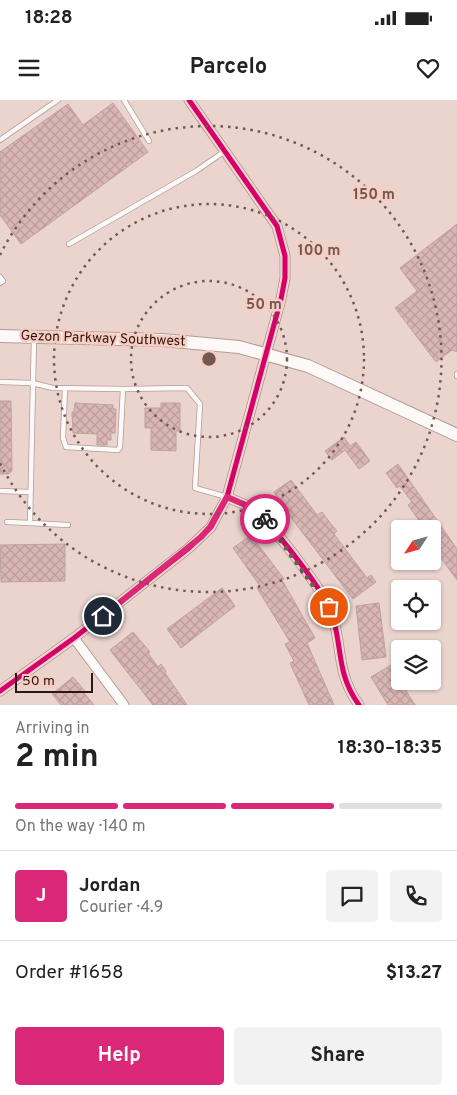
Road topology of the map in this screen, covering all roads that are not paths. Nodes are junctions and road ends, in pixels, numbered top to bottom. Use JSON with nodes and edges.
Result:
{"nodes":[{"id":1,"x":58,"y":100,"type":"edge"},
{"id":2,"x":124,"y":100,"type":"edge"},
{"id":3,"x":189,"y":100,"type":"edge"},
{"id":4,"x":0,"y":140,"type":"edge"},
{"id":5,"x":149,"y":141,"type":"dead end"},
{"id":6,"x":226,"y":151,"type":"junction"},
{"id":7,"x":69,"y":244,"type":"dead end"},
{"id":8,"x":0,"y":277,"type":"edge"},
{"id":9,"x":0,"y":282,"type":"edge"},
{"id":10,"x":0,"y":336,"type":"edge"},
{"id":11,"x":34,"y":336,"type":"junction"},
{"id":12,"x":266,"y":353,"type":"junction"},
{"id":13,"x":0,"y":382,"type":"edge"},
{"id":14,"x":32,"y":383,"type":"junction"},
{"id":15,"x":64,"y":388,"type":"junction"},
{"id":16,"x":123,"y":389,"type":"junction"},
{"id":17,"x":457,"y":435,"type":"edge"},
{"id":18,"x":0,"y":491,"type":"edge"},
{"id":19,"x":30,"y":492,"type":"junction"},
{"id":20,"x":227,"y":497,"type":"junction"},
{"id":21,"x":7,"y":522,"type":"dead end"},
{"id":22,"x":30,"y":523,"type":"junction"},
{"id":23,"x":68,"y":525,"type":"dead end"},
{"id":24,"x":74,"y":638,"type":"junction"},
{"id":25,"x":0,"y":691,"type":"edge"},
{"id":26,"x":124,"y":705,"type":"edge"},
{"id":27,"x":359,"y":705,"type":"edge"}],
"edges":[{"from":1,"to":4,"type":"lane"},
{"from":2,"to":5,"type":"lane"},
{"from":3,"to":6,"type":"street"},
{"from":6,"to":7,"type":"lane"},
{"from":6,"to":12,"type":"street"},
{"from":8,"to":9,"type":"lane"},
{"from":10,"to":11,"type":"main road","name":"Gezon Parkway Southwest"},
{"from":11,"to":12,"type":"main road","name":"Gezon Parkway Southwest"},
{"from":11,"to":14,"type":"lane"},
{"from":12,"to":17,"type":"main road","name":"Gezon Parkway Southwest"},
{"from":12,"to":20,"type":"street"},
{"from":13,"to":14,"type":"lane"},
{"from":14,"to":15,"type":"lane"},
{"from":14,"to":19,"type":"lane"},
{"from":15,"to":16,"type":"lane"},
{"from":15,"to":16,"type":"lane"},
{"from":16,"to":20,"type":"lane"},
{"from":18,"to":19,"type":"lane"},
{"from":19,"to":22,"type":"lane"},
{"from":20,"to":24,"type":"street"},
{"from":20,"to":27,"type":"street"},
{"from":21,"to":22,"type":"lane"},
{"from":22,"to":23,"type":"lane"},
{"from":24,"to":25,"type":"street"},
{"from":24,"to":26,"type":"street"}]}
